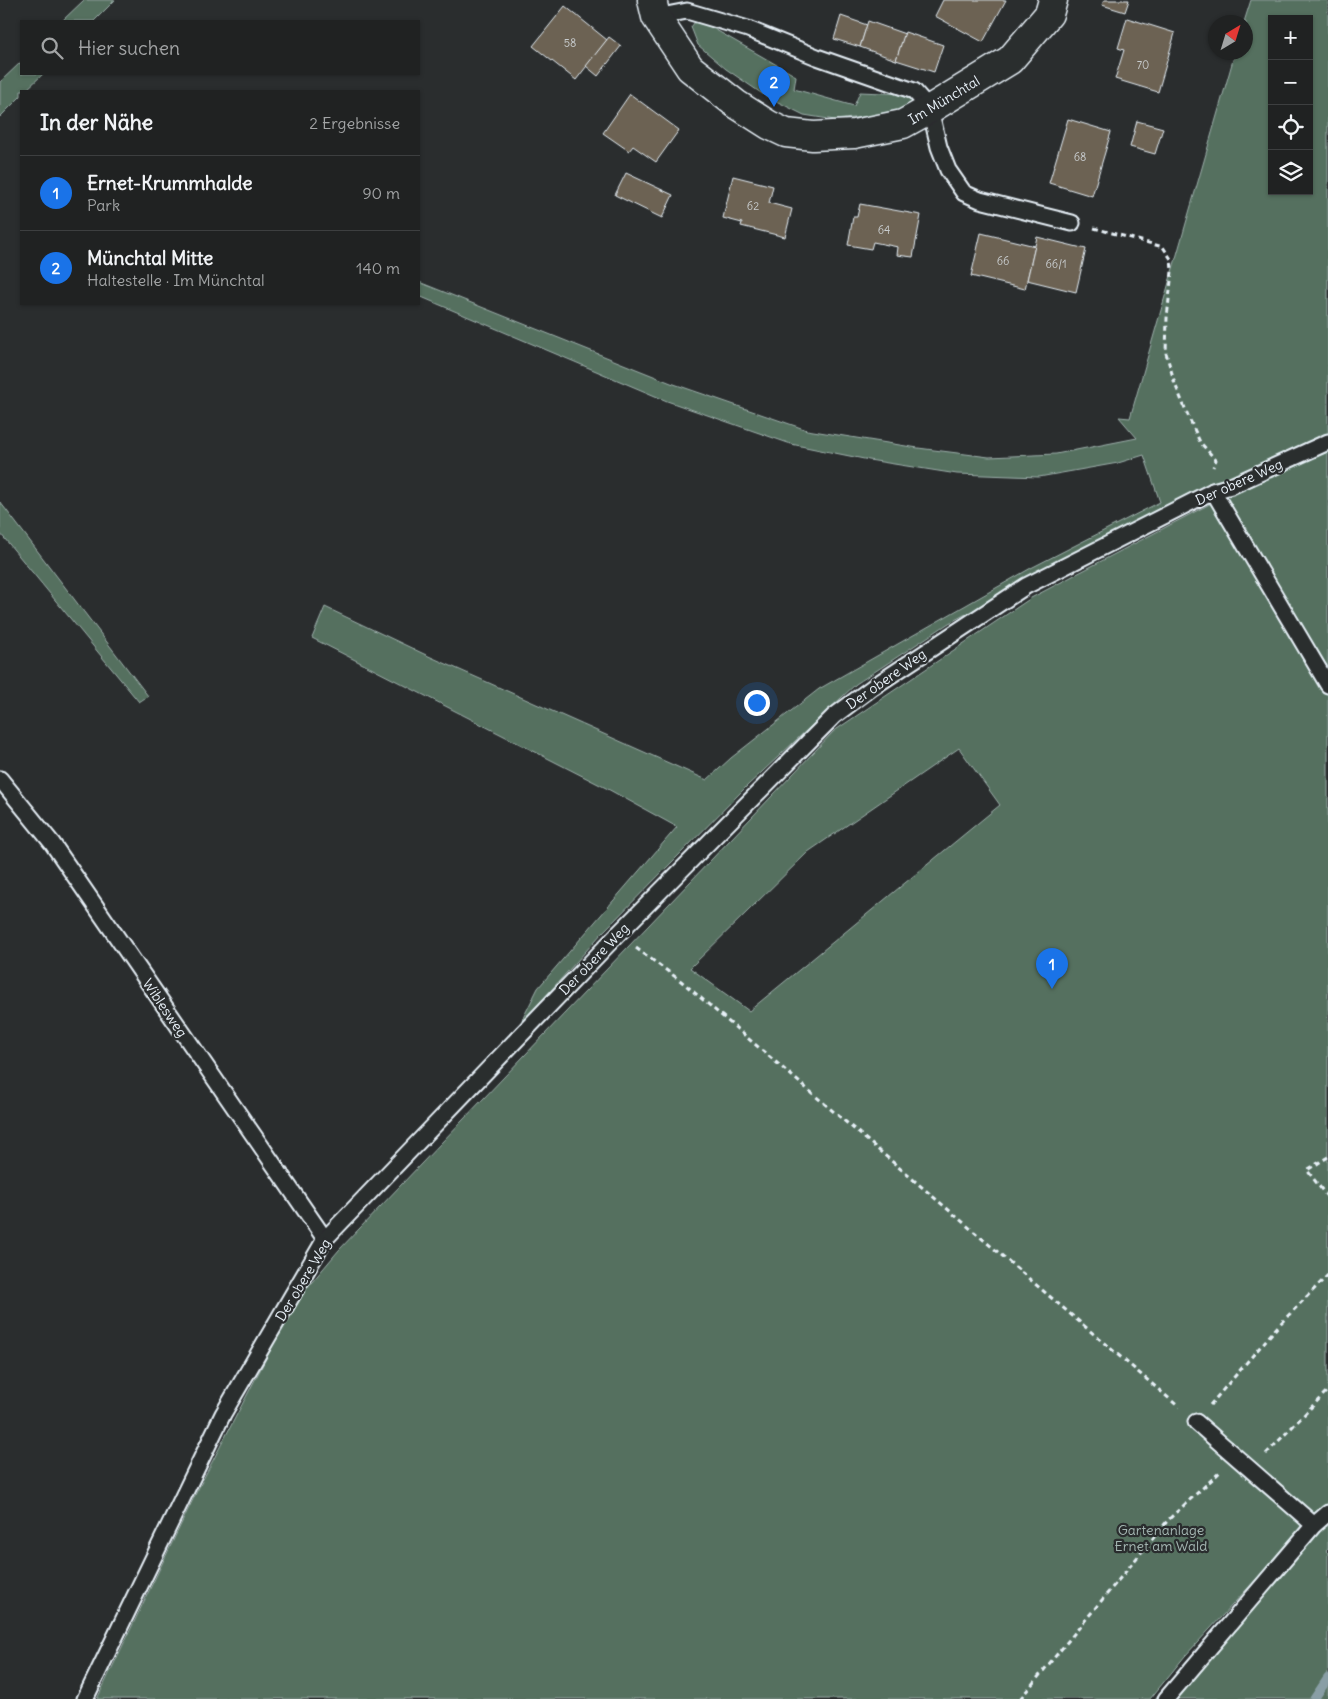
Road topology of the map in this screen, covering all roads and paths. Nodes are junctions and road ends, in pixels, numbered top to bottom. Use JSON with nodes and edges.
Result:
{"nodes":[{"id":1,"x":1053,"y":0,"type":"edge"},
{"id":2,"x":654,"y":8,"type":"edge"},
{"id":3,"x":930,"y":109,"type":"junction"},
{"id":4,"x":1072,"y":223,"type":"joint"},
{"id":5,"x":1328,"y":442,"type":"edge"},
{"id":6,"x":1216,"y":460,"type":"dead end"},
{"id":7,"x":1213,"y":491,"type":"junction"},
{"id":8,"x":1328,"y":685,"type":"edge"},
{"id":9,"x":0,"y":779,"type":"edge"},
{"id":10,"x":618,"y":934,"type":"junction"},
{"id":11,"x":1328,"y":1157,"type":"edge"},
{"id":12,"x":1328,"y":1198,"type":"edge"},
{"id":13,"x":325,"y":1240,"type":"junction"},
{"id":14,"x":1328,"y":1275,"type":"edge"},
{"id":15,"x":1328,"y":1390,"type":"edge"},
{"id":16,"x":1196,"y":1422,"type":"junction"},
{"id":17,"x":1237,"y":1456,"type":"junction"},
{"id":18,"x":1253,"y":1470,"type":"junction"},
{"id":19,"x":1328,"y":1513,"type":"edge"},
{"id":20,"x":1314,"y":1525,"type":"junction"},
{"id":21,"x":86,"y":1699,"type":"edge"},
{"id":22,"x":1020,"y":1699,"type":"edge"},
{"id":23,"x":1166,"y":1699,"type":"edge"}],
"edges":[{"from":1,"to":3,"type":"street","name":"Im Münchtal"},
{"from":2,"to":3,"type":"lane"},
{"from":2,"to":3,"type":"street","name":"Im Münchtal"},
{"from":3,"to":4,"type":"lane"},
{"from":4,"to":6,"type":"path"},
{"from":5,"to":7,"type":"lane","name":"Der obere Weg"},
{"from":7,"to":8,"type":"lane"},
{"from":7,"to":10,"type":"lane","name":"Der obere Weg"},
{"from":9,"to":13,"type":"lane","name":"Wiblesweg"},
{"from":10,"to":13,"type":"lane","name":"Der obere Weg"},
{"from":10,"to":16,"type":"path"},
{"from":11,"to":12,"type":"path"},
{"from":13,"to":21,"type":"lane","name":"Der obere Weg"},
{"from":14,"to":16,"type":"path"},
{"from":15,"to":18,"type":"path"},
{"from":16,"to":17,"type":"lane"},
{"from":17,"to":18,"type":"lane"},
{"from":17,"to":22,"type":"path"},
{"from":18,"to":20,"type":"lane"},
{"from":19,"to":20,"type":"lane"},
{"from":20,"to":23,"type":"lane"}]}
